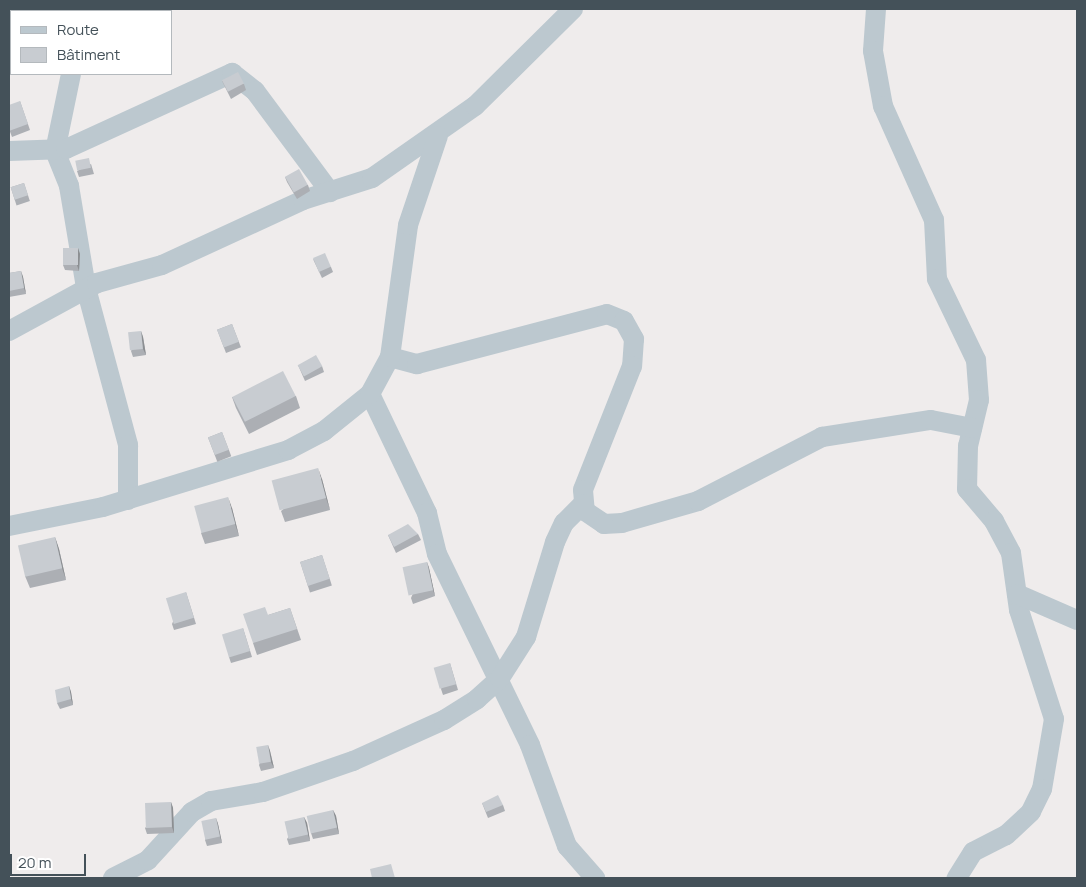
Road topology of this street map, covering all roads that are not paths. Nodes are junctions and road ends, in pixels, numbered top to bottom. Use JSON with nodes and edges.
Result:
{"nodes":[{"id":1,"x":573,"y":9,"type":"edge"},
{"id":2,"x":876,"y":9,"type":"edge"},
{"id":3,"x":71,"y":75,"type":"edge"},
{"id":4,"x":438,"y":136,"type":"junction"},
{"id":5,"x":9,"y":151,"type":"edge"},
{"id":6,"x":55,"y":151,"type":"junction"},
{"id":7,"x":330,"y":192,"type":"junction"},
{"id":8,"x":86,"y":288,"type":"junction"},
{"id":9,"x":9,"y":331,"type":"edge"},
{"id":10,"x":390,"y":357,"type":"junction"},
{"id":11,"x":370,"y":394,"type":"junction"},
{"id":12,"x":972,"y":428,"type":"junction"},
{"id":13,"x":128,"y":500,"type":"junction"},
{"id":14,"x":582,"y":504,"type":"junction"},
{"id":15,"x":9,"y":526,"type":"edge"},
{"id":16,"x":1017,"y":594,"type":"junction"},
{"id":17,"x":1077,"y":620,"type":"edge"},
{"id":18,"x":500,"y":678,"type":"junction"},
{"id":19,"x":113,"y":878,"type":"edge"},
{"id":20,"x":595,"y":878,"type":"edge"},
{"id":21,"x":957,"y":878,"type":"edge"}],
"edges":[{"from":1,"to":4,"type":"street"},
{"from":2,"to":12,"type":"street"},
{"from":3,"to":6,"type":"street"},
{"from":4,"to":7,"type":"street"},
{"from":4,"to":10,"type":"street"},
{"from":5,"to":6,"type":"street"},
{"from":6,"to":7,"type":"street"},
{"from":6,"to":8,"type":"street"},
{"from":7,"to":8,"type":"street"},
{"from":8,"to":9,"type":"street"},
{"from":8,"to":13,"type":"street"},
{"from":10,"to":11,"type":"street"},
{"from":10,"to":14,"type":"street"},
{"from":11,"to":13,"type":"street"},
{"from":11,"to":18,"type":"street"},
{"from":12,"to":14,"type":"street"},
{"from":12,"to":16,"type":"street"},
{"from":13,"to":15,"type":"street"},
{"from":14,"to":18,"type":"street"},
{"from":16,"to":17,"type":"street"},
{"from":16,"to":21,"type":"street"},
{"from":18,"to":19,"type":"street"},
{"from":18,"to":20,"type":"street"}]}
